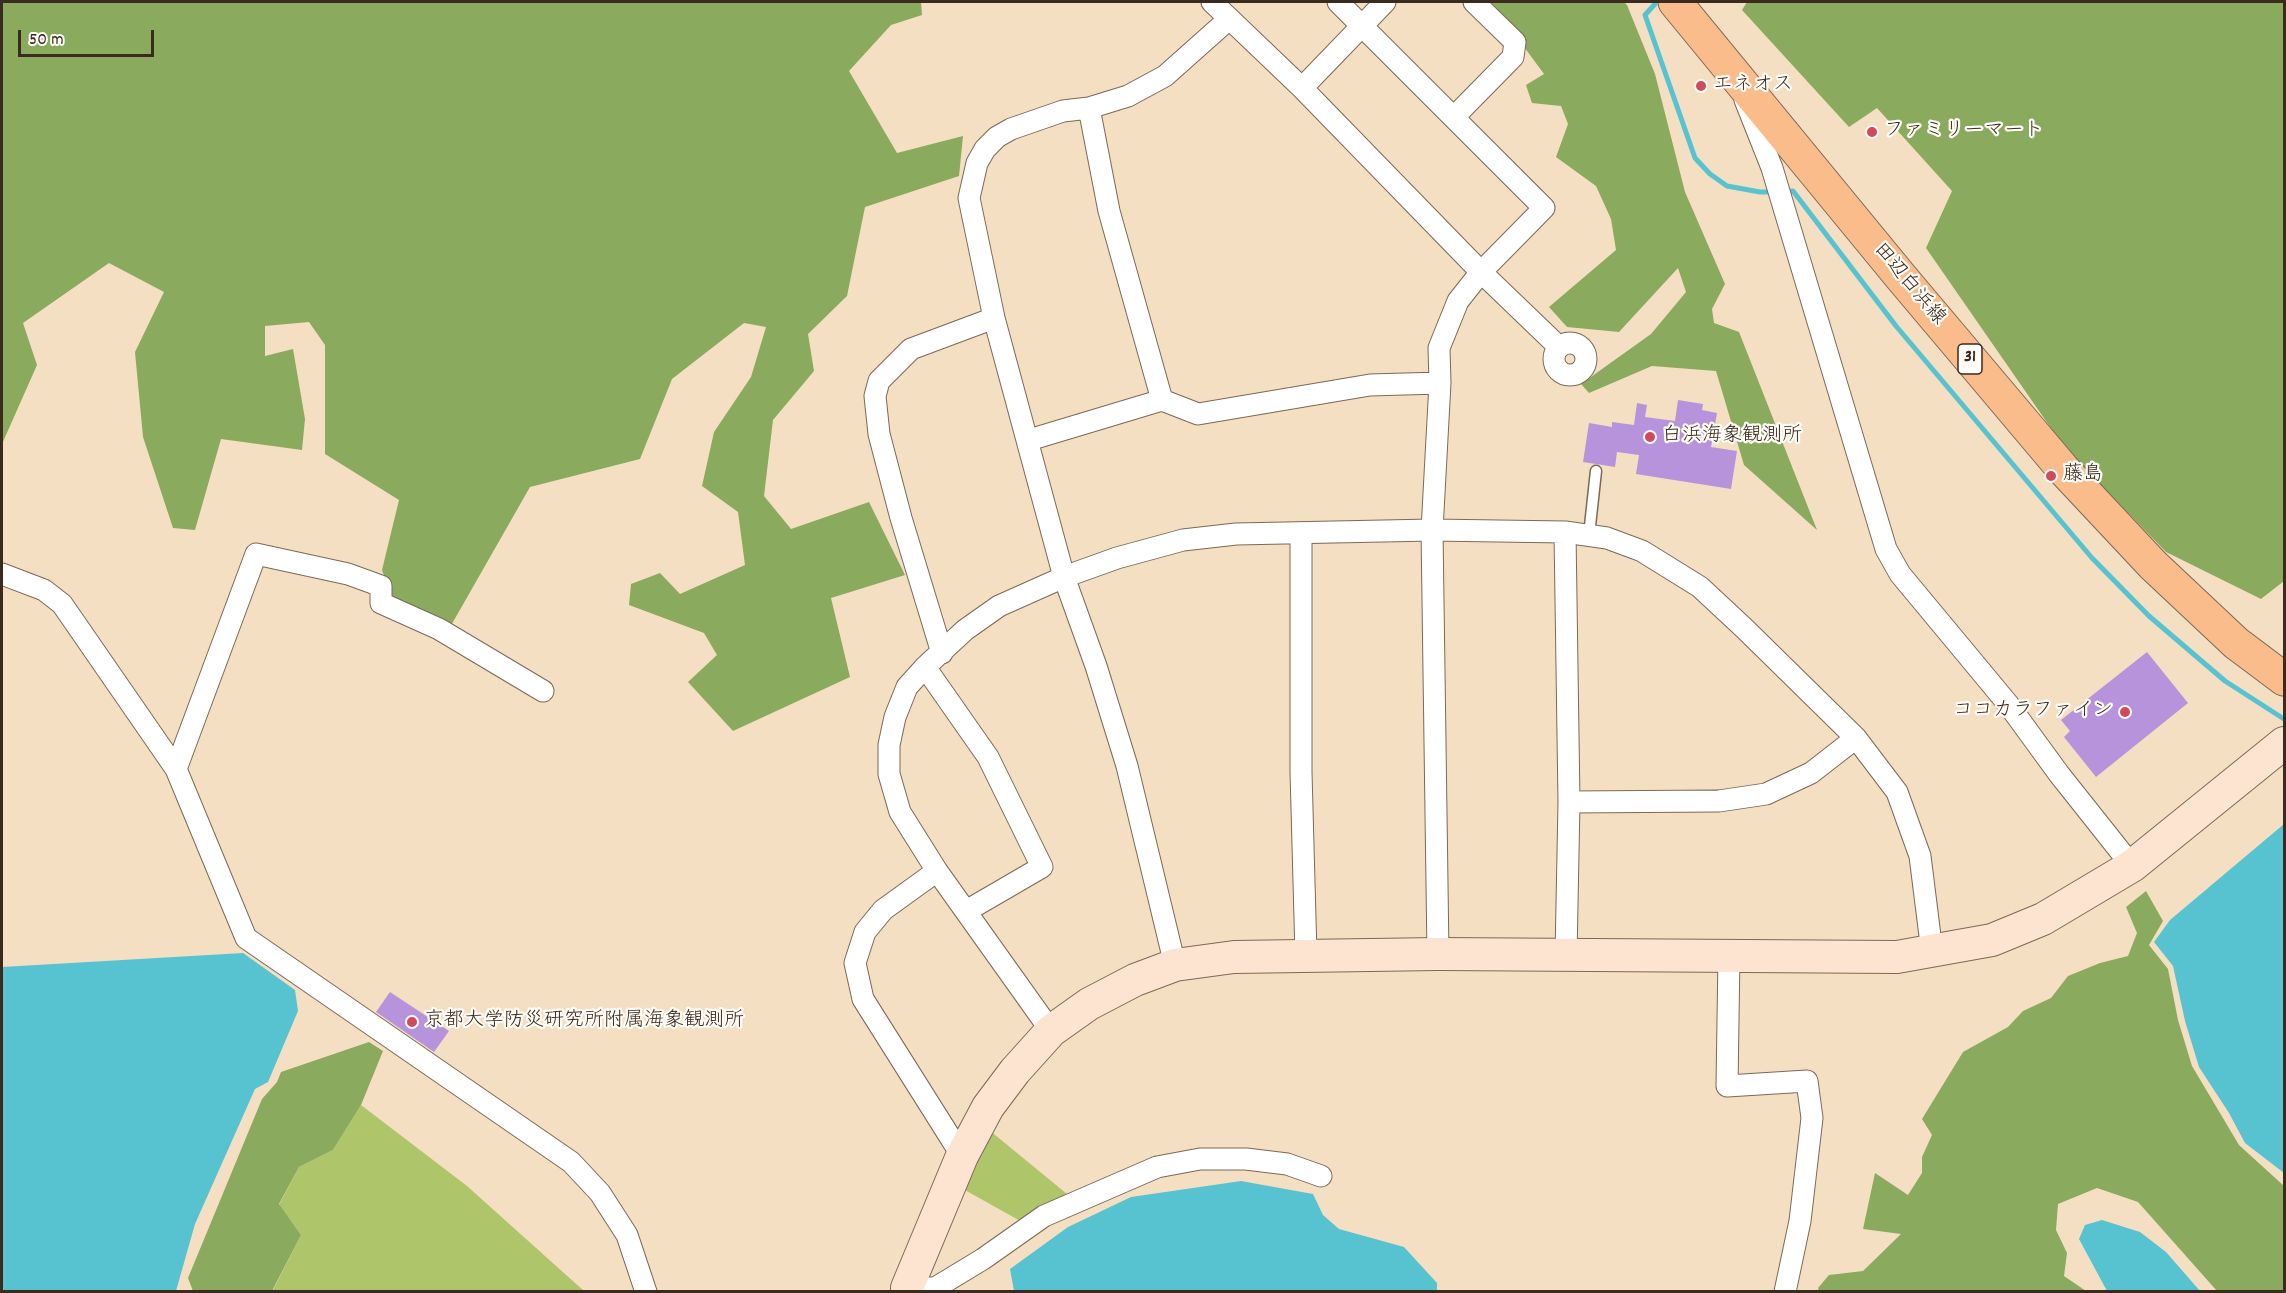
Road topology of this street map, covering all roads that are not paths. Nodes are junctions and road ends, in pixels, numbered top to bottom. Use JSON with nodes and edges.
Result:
{"nodes":[{"id":1,"x":1212,"y":2,"type":"edge"},
{"id":2,"x":1338,"y":2,"type":"edge"},
{"id":3,"x":1385,"y":2,"type":"edge"},
{"id":4,"x":1474,"y":2,"type":"edge"},
{"id":5,"x":1684,"y":5,"type":"edge"},
{"id":6,"x":1229,"y":19,"type":"junction"},
{"id":7,"x":1362,"y":25,"type":"junction"},
{"id":8,"x":1734,"y":75,"type":"junction"},
{"id":9,"x":1302,"y":87,"type":"junction"},
{"id":10,"x":1089,"y":108,"type":"junction"},
{"id":11,"x":1454,"y":117,"type":"junction"},
{"id":12,"x":1481,"y":272,"type":"junction"},
{"id":13,"x":994,"y":318,"type":"junction"},
{"id":14,"x":1559,"y":347,"type":"dead end"},
{"id":15,"x":1440,"y":383,"type":"junction"},
{"id":16,"x":1162,"y":400,"type":"junction"},
{"id":17,"x":1029,"y":440,"type":"junction"},
{"id":18,"x":1596,"y":471,"type":"dead end"},
{"id":19,"x":1432,"y":530,"type":"junction"},
{"id":20,"x":1565,"y":532,"type":"junction"},
{"id":21,"x":1301,"y":533,"type":"junction"},
{"id":22,"x":1589,"y":535,"type":"junction"},
{"id":23,"x":2,"y":574,"type":"edge"},
{"id":24,"x":1064,"y":577,"type":"junction"},
{"id":25,"x":942,"y":653,"type":"junction"},
{"id":26,"x":925,"y":667,"type":"junction"},
{"id":27,"x":2284,"y":679,"type":"edge"},
{"id":28,"x":543,"y":691,"type":"dead end"},
{"id":29,"x":1856,"y":738,"type":"junction"},
{"id":30,"x":2283,"y":744,"type":"edge"},
{"id":31,"x":176,"y":769,"type":"junction"},
{"id":32,"x":1569,"y":802,"type":"junction"},
{"id":33,"x":2132,"y":867,"type":"junction"},
{"id":34,"x":937,"y":871,"type":"junction"},
{"id":35,"x":968,"y":910,"type":"junction"},
{"id":36,"x":1932,"y":952,"type":"junction"},
{"id":37,"x":1438,"y":954,"type":"junction"},
{"id":38,"x":1305,"y":955,"type":"junction"},
{"id":39,"x":1729,"y":955,"type":"junction"},
{"id":40,"x":1566,"y":956,"type":"junction"},
{"id":41,"x":1175,"y":964,"type":"junction"},
{"id":42,"x":1051,"y":1031,"type":"junction"},
{"id":43,"x":962,"y":1156,"type":"junction"},
{"id":44,"x":1321,"y":1176,"type":"dead end"},
{"id":45,"x":906,"y":1290,"type":"edge"},
{"id":46,"x":646,"y":1292,"type":"edge"},
{"id":47,"x":1785,"y":1292,"type":"edge"}],
"edges":[{"from":1,"to":6,"type":"street"},
{"from":2,"to":7,"type":"street"},
{"from":3,"to":7,"type":"street"},
{"from":4,"to":11,"type":"street"},
{"from":5,"to":8,"type":"main road","name":"田辺白浜線","number":"31"},
{"from":6,"to":9,"type":"street"},
{"from":6,"to":10,"type":"street"},
{"from":7,"to":9,"type":"street"},
{"from":7,"to":11,"type":"street"},
{"from":8,"to":27,"type":"main road","name":"田辺白浜線","number":"31"},
{"from":8,"to":33,"type":"street"},
{"from":9,"to":12,"type":"street"},
{"from":10,"to":13,"type":"street"},
{"from":10,"to":16,"type":"street"},
{"from":11,"to":12,"type":"street"},
{"from":12,"to":14,"type":"street"},
{"from":12,"to":15,"type":"street"},
{"from":13,"to":17,"type":"street"},
{"from":13,"to":25,"type":"street"},
{"from":15,"to":16,"type":"street"},
{"from":15,"to":19,"type":"street"},
{"from":16,"to":17,"type":"street"},
{"from":17,"to":24,"type":"street"},
{"from":18,"to":22,"type":"lane"},
{"from":19,"to":20,"type":"street"},
{"from":19,"to":21,"type":"street"},
{"from":19,"to":37,"type":"street"},
{"from":20,"to":22,"type":"street"},
{"from":20,"to":32,"type":"street"},
{"from":21,"to":24,"type":"street"},
{"from":21,"to":38,"type":"street"},
{"from":22,"to":29,"type":"street"},
{"from":23,"to":31,"type":"street"},
{"from":24,"to":25,"type":"street"},
{"from":24,"to":41,"type":"street"},
{"from":25,"to":26,"type":"street"},
{"from":26,"to":34,"type":"street"},
{"from":26,"to":35,"type":"street"},
{"from":28,"to":31,"type":"street"},
{"from":29,"to":32,"type":"street"},
{"from":29,"to":36,"type":"street"},
{"from":30,"to":33,"type":"street"},
{"from":31,"to":46,"type":"street"},
{"from":32,"to":40,"type":"street"},
{"from":33,"to":36,"type":"street"},
{"from":34,"to":35,"type":"street"},
{"from":34,"to":43,"type":"street"},
{"from":35,"to":42,"type":"street"},
{"from":36,"to":39,"type":"street"},
{"from":37,"to":38,"type":"street"},
{"from":37,"to":40,"type":"street"},
{"from":38,"to":41,"type":"street"},
{"from":39,"to":40,"type":"street"},
{"from":39,"to":47,"type":"street"},
{"from":41,"to":42,"type":"street"},
{"from":42,"to":43,"type":"street"},
{"from":43,"to":45,"type":"street"},
{"from":44,"to":45,"type":"street"}]}
